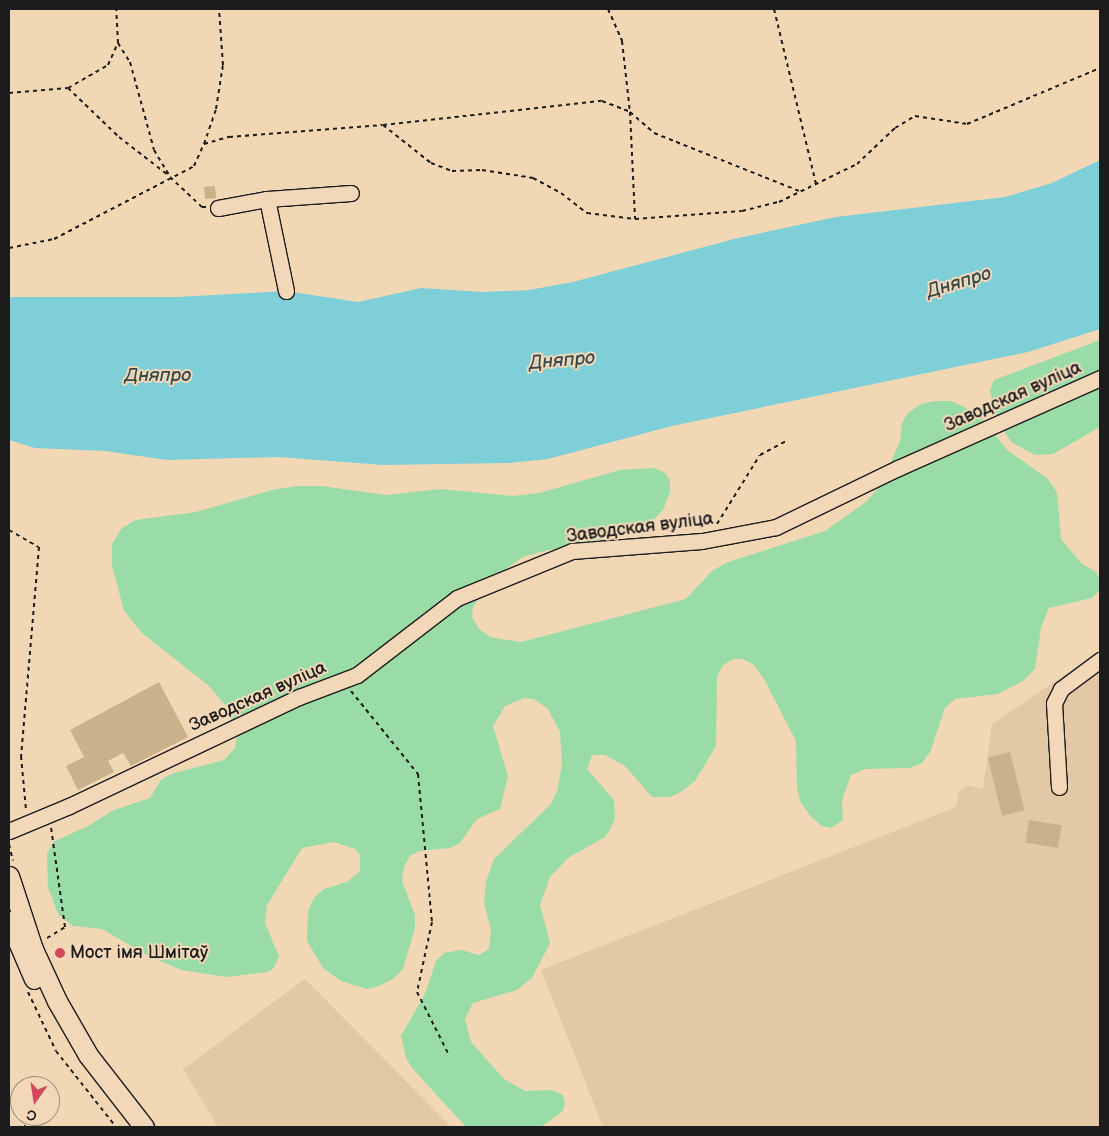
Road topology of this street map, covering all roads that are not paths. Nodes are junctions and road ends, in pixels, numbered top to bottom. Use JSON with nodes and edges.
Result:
{"nodes":[{"id":1,"x":351,"y":192,"type":"dead end"},
{"id":2,"x":267,"y":199,"type":"junction"},
{"id":3,"x":218,"y":208,"type":"road end"},
{"id":4,"x":286,"y":291,"type":"dead end"},
{"id":5,"x":1100,"y":378,"type":"edge"},
{"id":6,"x":1100,"y":660,"type":"edge"},
{"id":7,"x":1059,"y":787,"type":"dead end"},
{"id":8,"x":9,"y":831,"type":"edge"},
{"id":9,"x":11,"y":870,"type":"edge"},
{"id":10,"x":9,"y":921,"type":"edge"},
{"id":11,"x":130,"y":1127,"type":"edge"},
{"id":12,"x":144,"y":1127,"type":"edge"}],
"edges":[{"from":1,"to":2,"type":"street"},
{"from":2,"to":3,"type":"street"},
{"from":2,"to":4,"type":"street"},
{"from":5,"to":8,"type":"street","name":"Заводская вуліца"},
{"from":6,"to":7,"type":"street"},
{"from":9,"to":12,"type":"main road"},
{"from":10,"to":11,"type":"main road"}]}
